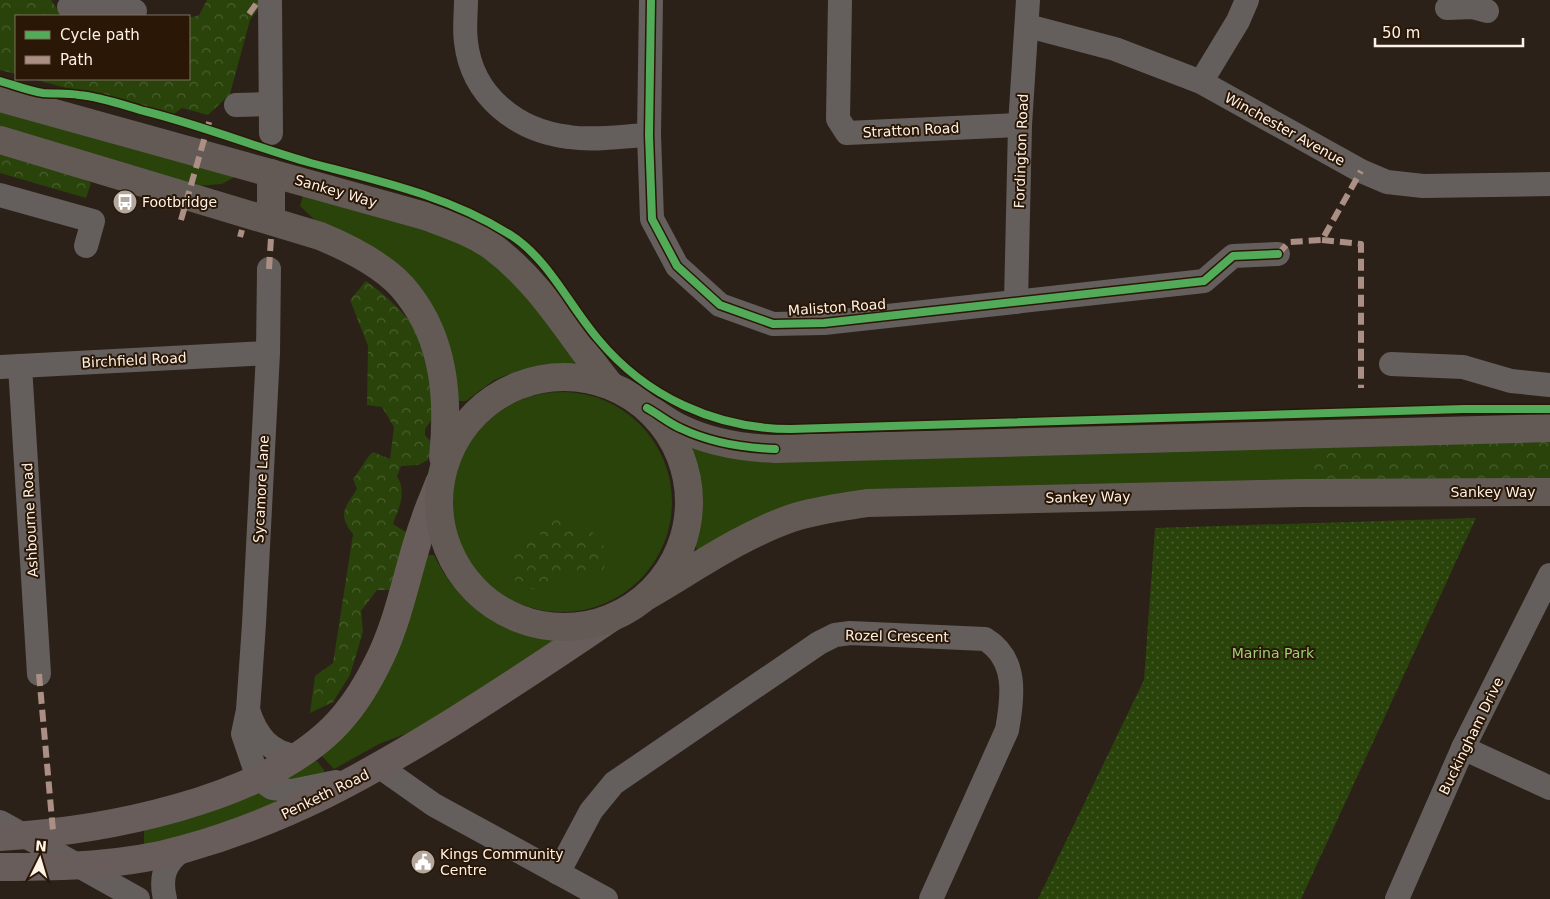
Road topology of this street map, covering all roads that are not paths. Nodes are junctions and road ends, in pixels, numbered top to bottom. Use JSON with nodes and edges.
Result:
{"nodes":[{"id":1,"x":270,"y":0,"type":"edge"},
{"id":2,"x":466,"y":0,"type":"edge"},
{"id":3,"x":651,"y":0,"type":"edge"},
{"id":4,"x":840,"y":0,"type":"edge"},
{"id":5,"x":1028,"y":0,"type":"edge"},
{"id":6,"x":1247,"y":0,"type":"edge"},
{"id":7,"x":1477,"y":6,"type":"edge"},
{"id":8,"x":69,"y":8,"type":"dead end"},
{"id":9,"x":1447,"y":8,"type":"dead end"},
{"id":10,"x":135,"y":9,"type":"edge"},
{"id":11,"x":1028,"y":26,"type":"junction"},
{"id":12,"x":1201,"y":82,"type":"junction"},
{"id":13,"x":0,"y":98,"type":"edge"},
{"id":14,"x":269,"y":104,"type":"junction"},
{"id":15,"x":236,"y":105,"type":"dead end"},
{"id":16,"x":1020,"y":125,"type":"junction"},
{"id":17,"x":271,"y":133,"type":"dead end"},
{"id":18,"x":649,"y":135,"type":"junction"},
{"id":19,"x":0,"y":140,"type":"edge"},
{"id":20,"x":271,"y":173,"type":"junction"},
{"id":21,"x":1550,"y":184,"type":"edge"},
{"id":22,"x":0,"y":195,"type":"edge"},
{"id":23,"x":271,"y":220,"type":"junction"},
{"id":24,"x":86,"y":246,"type":"dead end"},
{"id":25,"x":1278,"y":254,"type":"dead end"},
{"id":26,"x":269,"y":269,"type":"dead end"},
{"id":27,"x":1016,"y":302,"type":"junction"},
{"id":28,"x":268,"y":353,"type":"junction"},
{"id":29,"x":1391,"y":364,"type":"dead end"},
{"id":30,"x":10,"y":366,"type":"edge"},
{"id":31,"x":610,"y":385,"type":"junction"},
{"id":32,"x":1550,"y":385,"type":"edge"},
{"id":33,"x":647,"y":408,"type":"junction"},
{"id":34,"x":1550,"y":428,"type":"edge"},
{"id":35,"x":440,"y":480,"type":"junction"},
{"id":36,"x":1550,"y":492,"type":"edge"},
{"id":37,"x":1550,"y":575,"type":"edge"},
{"id":38,"x":647,"y":596,"type":"junction"},
{"id":39,"x":611,"y":618,"type":"junction"},
{"id":40,"x":40,"y":674,"type":"dead end"},
{"id":41,"x":248,"y":710,"type":"junction"},
{"id":42,"x":1463,"y":748,"type":"junction"},
{"id":43,"x":297,"y":756,"type":"junction"},
{"id":44,"x":376,"y":769,"type":"junction"},
{"id":45,"x":258,"y":778,"type":"junction"},
{"id":46,"x":1550,"y":788,"type":"edge"},
{"id":47,"x":0,"y":822,"type":"edge"},
{"id":48,"x":12,"y":836,"type":"edge"},
{"id":49,"x":183,"y":850,"type":"junction"},
{"id":50,"x":77,"y":866,"type":"junction"},
{"id":51,"x":0,"y":867,"type":"edge"},
{"id":52,"x":558,"y":873,"type":"junction"},
{"id":53,"x":99,"y":889,"type":"edge"},
{"id":54,"x":138,"y":899,"type":"edge"},
{"id":55,"x":165,"y":899,"type":"edge"},
{"id":56,"x":606,"y":899,"type":"edge"},
{"id":57,"x":931,"y":899,"type":"edge"},
{"id":58,"x":1396,"y":899,"type":"edge"}],
"edges":[{"from":1,"to":14,"type":"street"},
{"from":2,"to":18,"type":"street"},
{"from":3,"to":18,"type":"street","name":"Maliston Road"},
{"from":4,"to":16,"type":"street","name":"Stratton Road"},
{"from":5,"to":11,"type":"street","name":"Fordington Road"},
{"from":6,"to":12,"type":"street"},
{"from":7,"to":9,"type":"street"},
{"from":8,"to":10,"type":"street"},
{"from":11,"to":12,"type":"street","name":"Winchester Avenue"},
{"from":11,"to":16,"type":"street","name":"Fordington Road"},
{"from":12,"to":21,"type":"street","name":"Winchester Avenue"},
{"from":13,"to":20,"type":"highway","name":"Sankey Way"},
{"from":14,"to":15,"type":"street"},
{"from":14,"to":17,"type":"street"},
{"from":16,"to":27,"type":"street","name":"Fordington Road"},
{"from":18,"to":27,"type":"street","name":"Maliston Road"},
{"from":19,"to":23,"type":"highway"},
{"from":20,"to":23,"type":"highway"},
{"from":20,"to":31,"type":"highway","name":"Sankey Way"},
{"from":22,"to":24,"type":"street"},
{"from":23,"to":35,"type":"highway"},
{"from":25,"to":27,"type":"street","name":"Maliston Road"},
{"from":26,"to":28,"type":"street","name":"Sycamore Lane"},
{"from":28,"to":30,"type":"street","name":"Birchfield Road"},
{"from":28,"to":41,"type":"street","name":"Sycamore Lane"},
{"from":29,"to":32,"type":"street"},
{"from":30,"to":40,"type":"street","name":"Ashbourne Road"},
{"from":31,"to":33,"type":"highway"},
{"from":31,"to":35,"type":"highway"},
{"from":33,"to":34,"type":"highway"},
{"from":33,"to":38,"type":"highway"},
{"from":35,"to":39,"type":"highway"},
{"from":35,"to":43,"type":"main road"},
{"from":36,"to":38,"type":"highway","name":"Sankey Way"},
{"from":37,"to":42,"type":"street","name":"Buckingham Drive"},
{"from":38,"to":39,"type":"highway"},
{"from":39,"to":44,"type":"main road","name":"Penketh Road"},
{"from":41,"to":43,"type":"street","name":"Sycamore Lane"},
{"from":41,"to":45,"type":"street","name":"Sycamore Lane"},
{"from":42,"to":46,"type":"street"},
{"from":42,"to":58,"type":"street","name":"Buckingham Drive"},
{"from":43,"to":45,"type":"main road"},
{"from":44,"to":45,"type":"street"},
{"from":44,"to":49,"type":"main road","name":"Penketh Road"},
{"from":44,"to":52,"type":"street"},
{"from":45,"to":48,"type":"main road"},
{"from":47,"to":48,"type":"street"},
{"from":48,"to":50,"type":"street"},
{"from":49,"to":50,"type":"main road","name":"Penketh Road"},
{"from":49,"to":55,"type":"street"},
{"from":50,"to":51,"type":"main road","name":"Penketh Road"},
{"from":50,"to":53,"type":"street"},
{"from":52,"to":56,"type":"street"},
{"from":52,"to":57,"type":"street","name":"Rozel Crescent"},
{"from":53,"to":54,"type":"street"}]}
